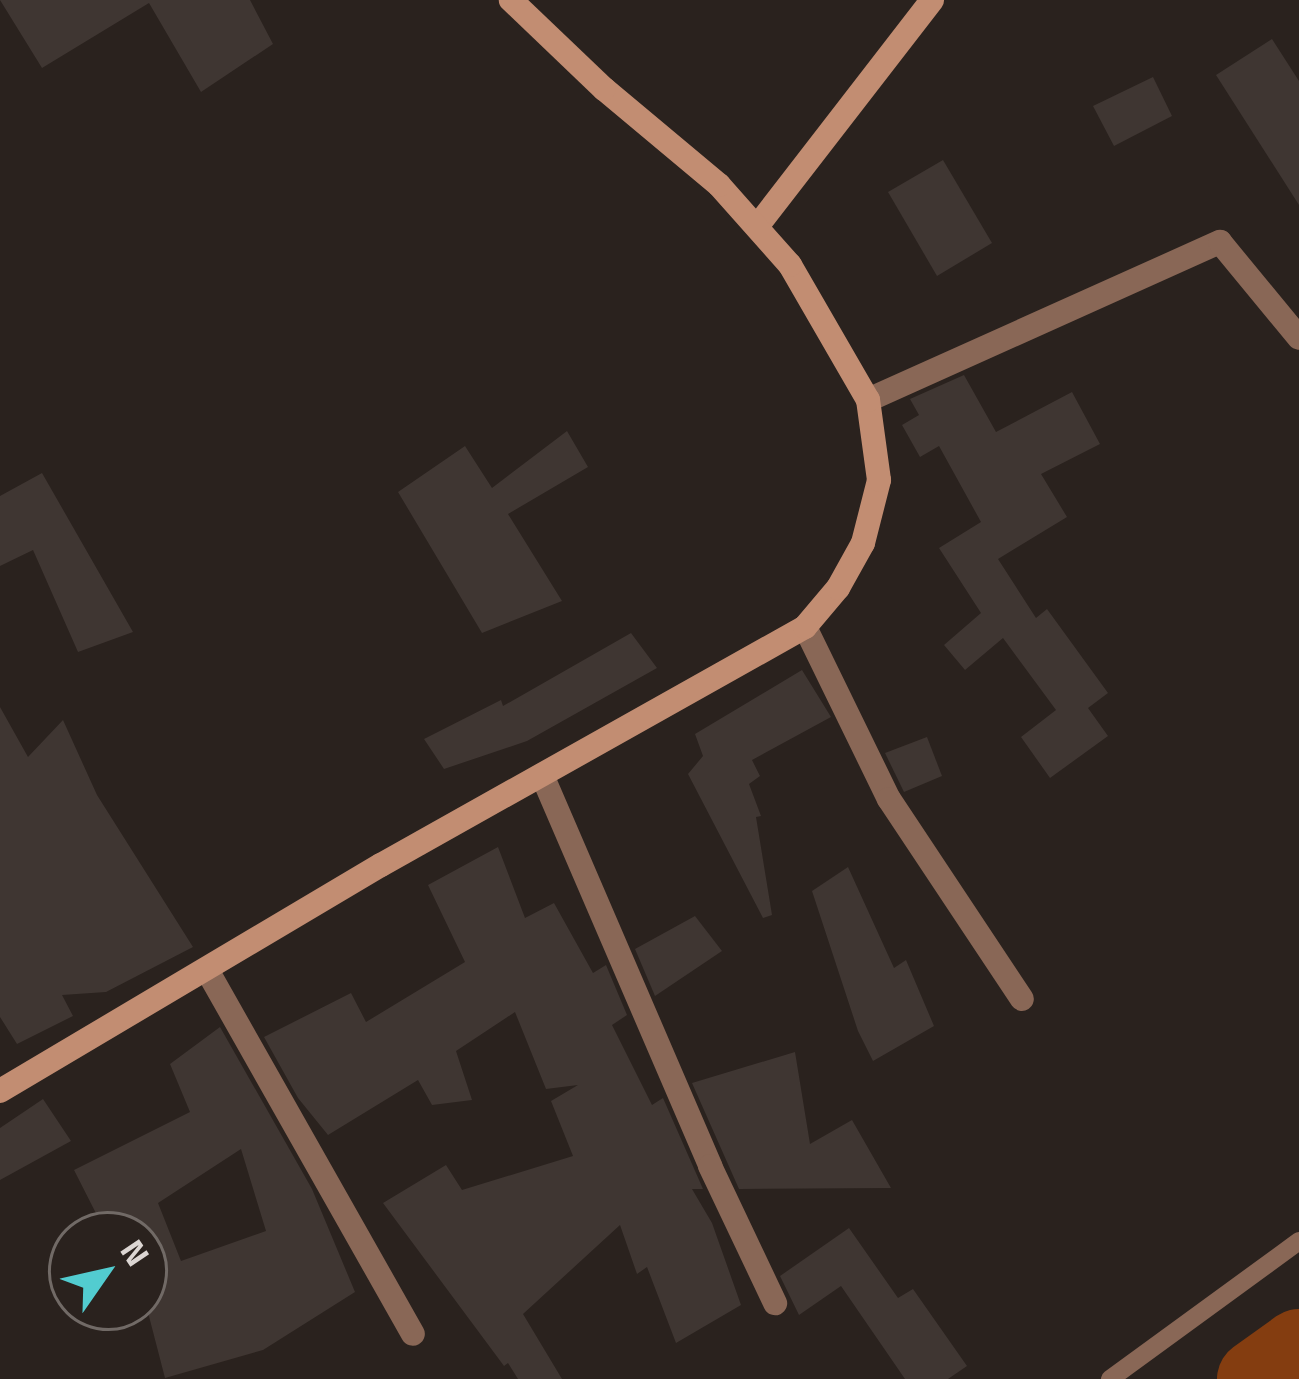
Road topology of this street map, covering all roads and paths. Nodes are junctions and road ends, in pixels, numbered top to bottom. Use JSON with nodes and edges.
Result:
{"nodes":[{"id":1,"x":511,"y":0,"type":"edge"},
{"id":2,"x":932,"y":0,"type":"edge"},
{"id":3,"x":759,"y":224,"type":"junction"},
{"id":4,"x":1299,"y":338,"type":"edge"},
{"id":5,"x":868,"y":400,"type":"junction"},
{"id":6,"x":805,"y":627,"type":"junction"},
{"id":7,"x":542,"y":775,"type":"junction"},
{"id":8,"x":207,"y":970,"type":"junction"},
{"id":9,"x":1022,"y":999,"type":"dead end"},
{"id":10,"x":0,"y":1091,"type":"edge"},
{"id":11,"x":1299,"y":1241,"type":"edge"},
{"id":12,"x":775,"y":1303,"type":"dead end"},
{"id":13,"x":412,"y":1334,"type":"dead end"},
{"id":14,"x":1111,"y":1379,"type":"edge"}],
"edges":[{"from":1,"to":3,"type":"street"},
{"from":2,"to":3,"type":"street"},
{"from":3,"to":5,"type":"street"},
{"from":4,"to":5,"type":"street"},
{"from":5,"to":6,"type":"street"},
{"from":6,"to":7,"type":"street"},
{"from":6,"to":9,"type":"street"},
{"from":7,"to":8,"type":"street"},
{"from":7,"to":12,"type":"street"},
{"from":8,"to":10,"type":"street"},
{"from":8,"to":13,"type":"street"},
{"from":11,"to":14,"type":"lane"}]}
